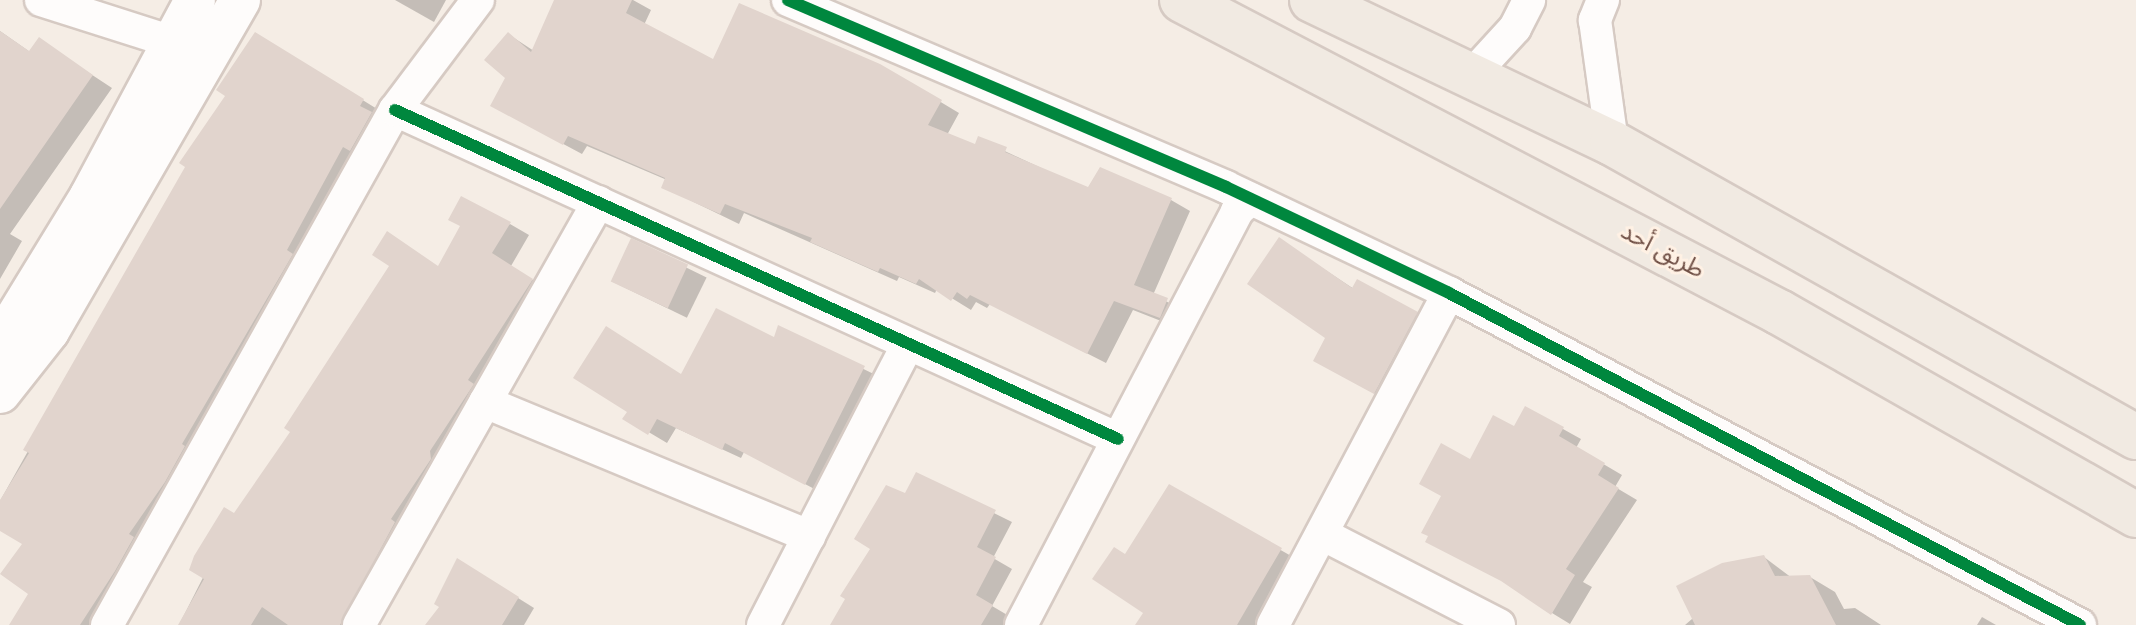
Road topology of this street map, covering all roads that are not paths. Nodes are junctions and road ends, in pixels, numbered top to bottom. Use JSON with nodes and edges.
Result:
{"nodes":[{"id":1,"x":41,"y":0,"type":"edge"},
{"id":2,"x":195,"y":0,"type":"edge"},
{"id":3,"x":240,"y":0,"type":"edge"},
{"id":4,"x":478,"y":0,"type":"edge"},
{"id":5,"x":788,"y":0,"type":"edge"},
{"id":6,"x":1182,"y":0,"type":"edge"},
{"id":7,"x":1312,"y":0,"type":"edge"},
{"id":8,"x":1529,"y":0,"type":"edge"},
{"id":9,"x":1595,"y":4,"type":"edge"},
{"id":10,"x":173,"y":42,"type":"junction"},
{"id":11,"x":1471,"y":76,"type":"junction"},
{"id":12,"x":395,"y":110,"type":"junction"},
{"id":13,"x":1612,"y":143,"type":"junction"},
{"id":14,"x":1251,"y":199,"type":"junction"},
{"id":15,"x":598,"y":202,"type":"junction"},
{"id":16,"x":1449,"y":293,"type":"junction"},
{"id":17,"x":0,"y":343,"type":"edge"},
{"id":18,"x":908,"y":344,"type":"junction"},
{"id":19,"x":0,"y":393,"type":"edge"},
{"id":20,"x":485,"y":402,"type":"junction"},
{"id":21,"x":2136,"y":437,"type":"edge"},
{"id":22,"x":1118,"y":439,"type":"junction"},
{"id":23,"x":2136,"y":515,"type":"edge"},
{"id":24,"x":1322,"y":534,"type":"junction"},
{"id":25,"x":809,"y":536,"type":"junction"},
{"id":26,"x":107,"y":625,"type":"edge"},
{"id":27,"x":359,"y":625,"type":"edge"},
{"id":28,"x":763,"y":625,"type":"edge"},
{"id":29,"x":1021,"y":625,"type":"edge"},
{"id":30,"x":1273,"y":625,"type":"edge"},
{"id":31,"x":1499,"y":625,"type":"edge"},
{"id":32,"x":2080,"y":625,"type":"edge"}],
"edges":[{"from":1,"to":10,"type":"street"},
{"from":2,"to":10,"type":"street"},
{"from":3,"to":19,"type":"street"},
{"from":4,"to":12,"type":"street"},
{"from":5,"to":14,"type":"street"},
{"from":6,"to":23,"type":"main road","name":"طريق أحد"},
{"from":7,"to":11,"type":"main road"},
{"from":8,"to":11,"type":"street"},
{"from":9,"to":13,"type":"street"},
{"from":10,"to":17,"type":"street"},
{"from":11,"to":13,"type":"main road"},
{"from":12,"to":15,"type":"street"},
{"from":12,"to":26,"type":"street"},
{"from":13,"to":21,"type":"main road"},
{"from":14,"to":16,"type":"street"},
{"from":14,"to":22,"type":"street"},
{"from":15,"to":18,"type":"street"},
{"from":15,"to":20,"type":"street"},
{"from":16,"to":24,"type":"street"},
{"from":16,"to":32,"type":"street"},
{"from":18,"to":22,"type":"street"},
{"from":18,"to":25,"type":"street"},
{"from":20,"to":25,"type":"street"},
{"from":20,"to":27,"type":"street"},
{"from":22,"to":29,"type":"street"},
{"from":24,"to":30,"type":"street"},
{"from":24,"to":31,"type":"street"},
{"from":25,"to":28,"type":"street"}]}
